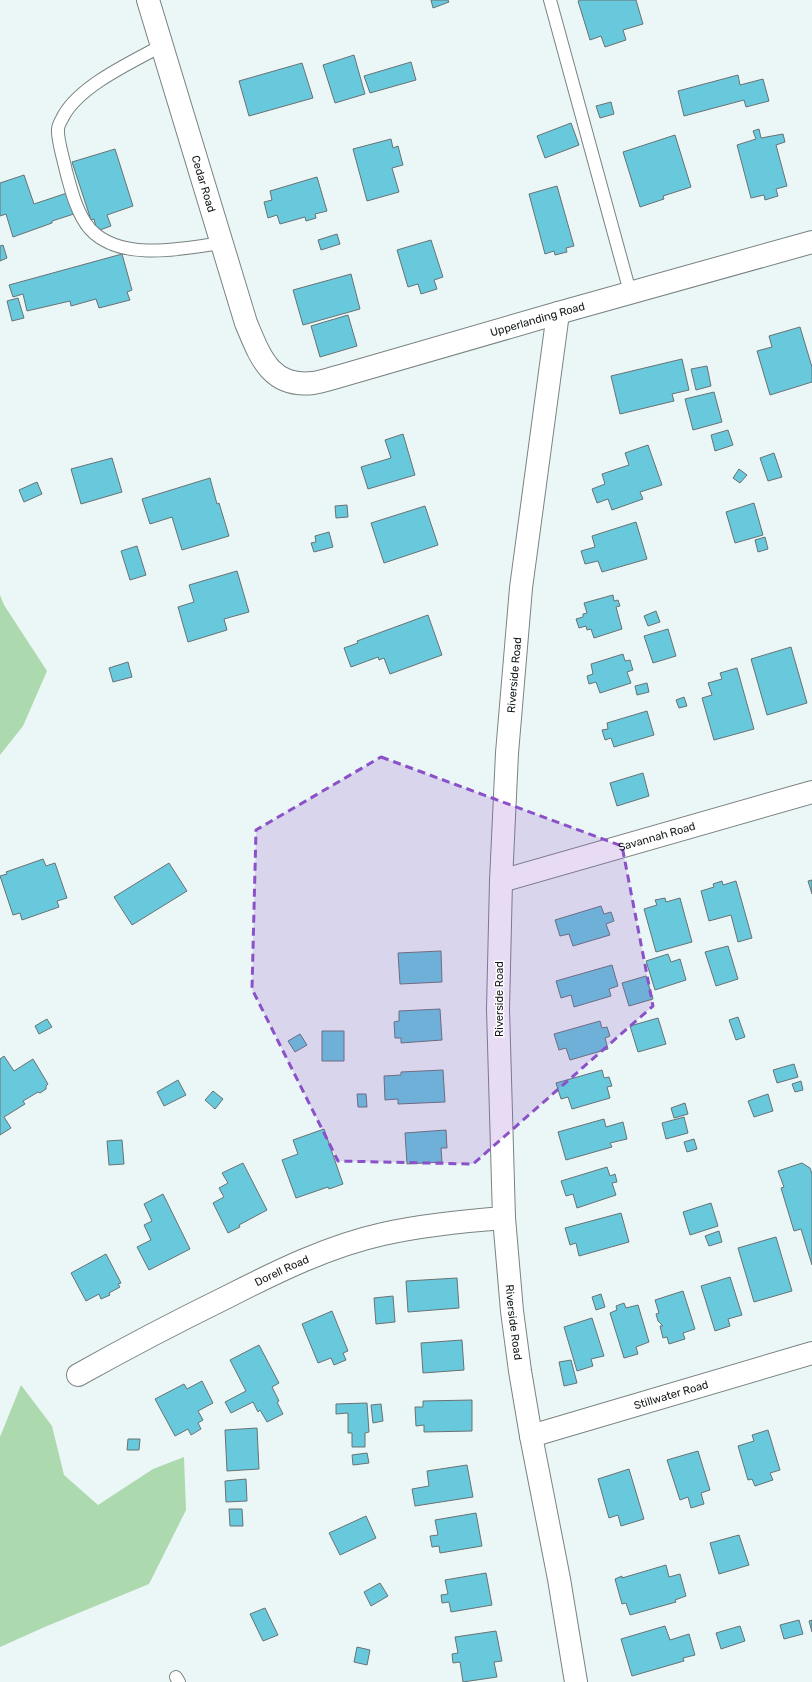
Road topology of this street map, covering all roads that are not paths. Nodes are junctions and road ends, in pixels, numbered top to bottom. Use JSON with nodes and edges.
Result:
{"nodes":[{"id":1,"x":148,"y":0,"type":"edge"},
{"id":2,"x":550,"y":0,"type":"edge"},
{"id":3,"x":161,"y":46,"type":"junction"},
{"id":4,"x":812,"y":242,"type":"edge"},
{"id":5,"x":220,"y":243,"type":"junction"},
{"id":6,"x":630,"y":292,"type":"junction"},
{"id":7,"x":558,"y":313,"type":"junction"},
{"id":8,"x":266,"y":366,"type":"joint"},
{"id":9,"x":812,"y":792,"type":"edge"},
{"id":10,"x":501,"y":880,"type":"junction"},
{"id":11,"x":504,"y":1218,"type":"junction"},
{"id":12,"x":812,"y":1353,"type":"edge"},
{"id":13,"x":78,"y":1375,"type":"dead end"},
{"id":14,"x":531,"y":1436,"type":"junction"},
{"id":15,"x":576,"y":1682,"type":"edge"}],
"edges":[{"from":1,"to":3,"type":"street","name":"Cedar Road"},
{"from":2,"to":6,"type":"lane"},
{"from":3,"to":5,"type":"street","name":"Cedar Road"},
{"from":3,"to":5,"type":"lane"},
{"from":4,"to":6,"type":"street","name":"Upperlanding Road"},
{"from":5,"to":8,"type":"street","name":"Cedar Road"},
{"from":6,"to":7,"type":"street","name":"Upperlanding Road"},
{"from":7,"to":8,"type":"street","name":"Upperlanding Road"},
{"from":7,"to":10,"type":"street","name":"Riverside Road"},
{"from":9,"to":10,"type":"street","name":"Savannah Road"},
{"from":10,"to":11,"type":"street","name":"Riverside Road"},
{"from":11,"to":13,"type":"street","name":"Dorell Road"},
{"from":11,"to":14,"type":"street","name":"Riverside Road"},
{"from":12,"to":14,"type":"street","name":"Stillwater Road"},
{"from":14,"to":15,"type":"street","name":"Riverside Road"}]}
